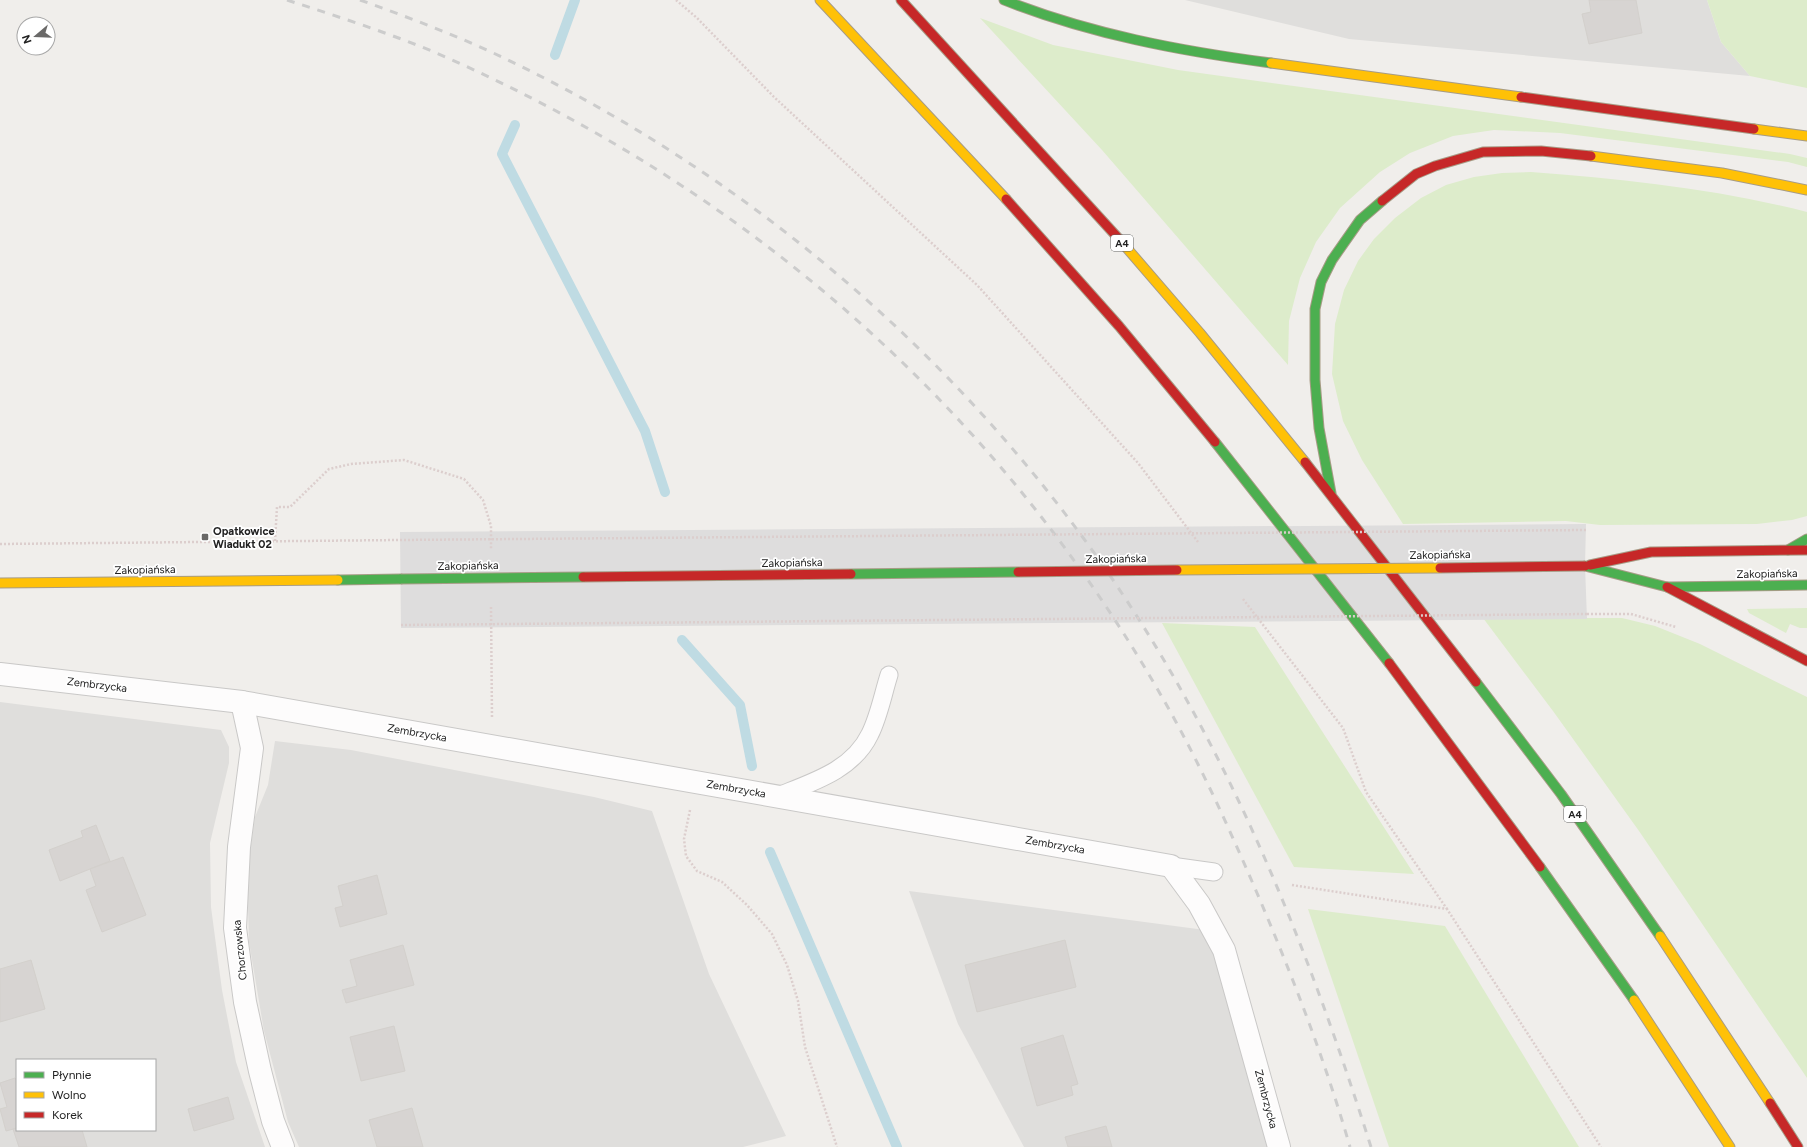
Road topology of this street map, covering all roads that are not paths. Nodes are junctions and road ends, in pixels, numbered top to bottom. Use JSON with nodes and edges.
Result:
{"nodes":[{"id":1,"x":820,"y":0,"type":"edge"},
{"id":2,"x":901,"y":0,"type":"edge"},
{"id":3,"x":1004,"y":0,"type":"edge"},
{"id":4,"x":1807,"y":136,"type":"edge"},
{"id":5,"x":1807,"y":190,"type":"edge"},
{"id":6,"x":1332,"y":496,"type":"junction"},
{"id":7,"x":1807,"y":539,"type":"edge"},
{"id":8,"x":1788,"y":550,"type":"junction"},
{"id":9,"x":1807,"y":550,"type":"edge"},
{"id":10,"x":1585,"y":566,"type":"junction"},
{"id":11,"x":0,"y":583,"type":"edge"},
{"id":12,"x":1807,"y":585,"type":"edge"},
{"id":13,"x":1667,"y":587,"type":"junction"},
{"id":14,"x":1807,"y":661,"type":"edge"},
{"id":15,"x":0,"y":674,"type":"edge"},
{"id":16,"x":889,"y":675,"type":"dead end"},
{"id":17,"x":242,"y":702,"type":"junction"},
{"id":18,"x":778,"y":796,"type":"junction"},
{"id":19,"x":1171,"y":866,"type":"junction"},
{"id":20,"x":1214,"y":872,"type":"dead end"},
{"id":21,"x":283,"y":1147,"type":"edge"},
{"id":22,"x":1279,"y":1147,"type":"edge"},
{"id":23,"x":1730,"y":1147,"type":"edge"},
{"id":24,"x":1798,"y":1147,"type":"edge"}],
"edges":[{"from":1,"to":23,"type":"main road"},
{"from":2,"to":6,"type":"main road","number":"A4"},
{"from":3,"to":4,"type":"main road"},
{"from":5,"to":6,"type":"main road"},
{"from":6,"to":24,"type":"main road","number":"A4"},
{"from":7,"to":8,"type":"main road"},
{"from":8,"to":9,"type":"main road","name":"Zakopiańska"},
{"from":8,"to":10,"type":"main road","name":"Zakopiańska"},
{"from":10,"to":11,"type":"main road","name":"Zakopiańska","bridge":true},
{"from":10,"to":13,"type":"main road","name":"Zakopiańska"},
{"from":12,"to":13,"type":"main road","name":"Zakopiańska"},
{"from":13,"to":14,"type":"main road"},
{"from":15,"to":17,"type":"street","name":"Zembrzycka"},
{"from":16,"to":18,"type":"lane"},
{"from":17,"to":18,"type":"street","name":"Zembrzycka"},
{"from":17,"to":21,"type":"street","name":"Chorzowska"},
{"from":18,"to":19,"type":"street","name":"Zembrzycka"},
{"from":19,"to":20,"type":"lane"},
{"from":19,"to":22,"type":"street","name":"Zembrzycka"}]}
